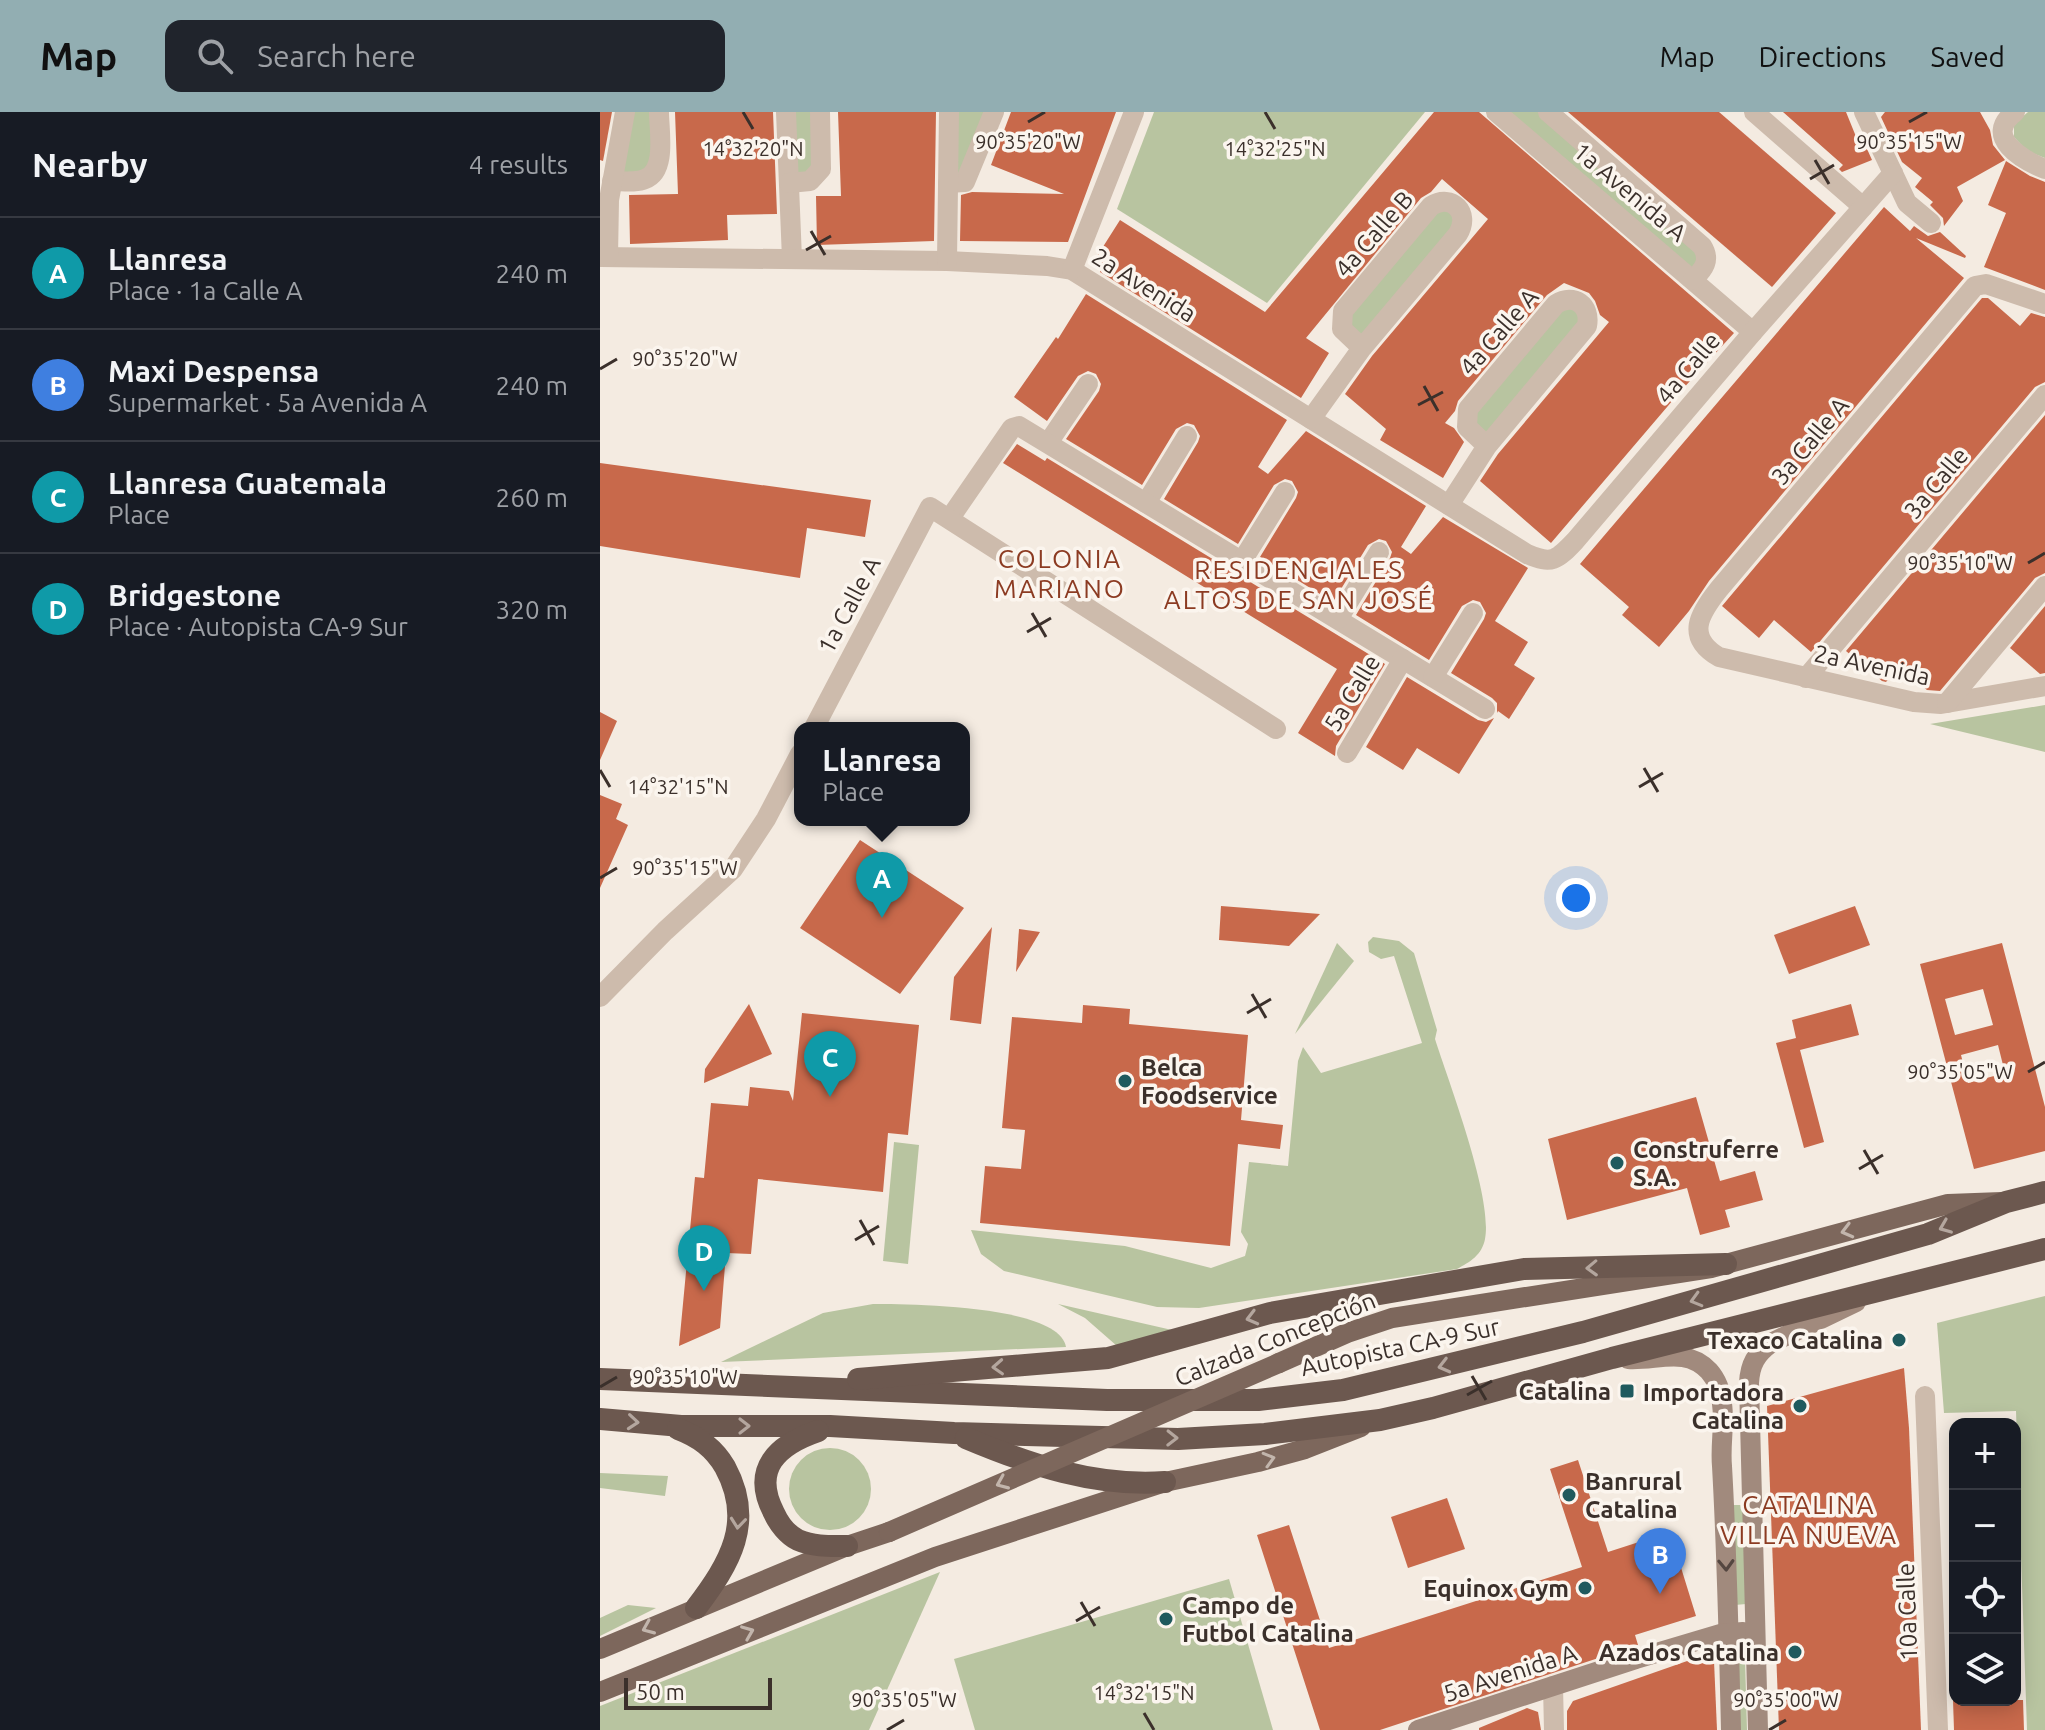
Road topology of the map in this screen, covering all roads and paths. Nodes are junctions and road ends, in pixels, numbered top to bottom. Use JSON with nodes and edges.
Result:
{"nodes":[{"id":1,"x":625,"y":112,"type":"edge"},
{"id":2,"x":659,"y":112,"type":"edge"},
{"id":3,"x":786,"y":112,"type":"edge"},
{"id":4,"x":820,"y":112,"type":"edge"},
{"id":5,"x":949,"y":112,"type":"edge"},
{"id":6,"x":994,"y":112,"type":"edge"},
{"id":7,"x":1134,"y":112,"type":"edge"},
{"id":8,"x":1496,"y":112,"type":"edge"},
{"id":9,"x":1548,"y":112,"type":"edge"},
{"id":10,"x":1754,"y":112,"type":"edge"},
{"id":11,"x":1864,"y":112,"type":"edge"},
{"id":12,"x":2015,"y":112,"type":"edge"},
{"id":13,"x":2045,"y":169,"type":"edge"},
{"id":14,"x":1893,"y":173,"type":"junction"},
{"id":15,"x":612,"y":181,"type":"junction"},
{"id":16,"x":789,"y":183,"type":"junction"},
{"id":17,"x":948,"y":183,"type":"junction"},
{"id":18,"x":1863,"y":207,"type":"junction"},
{"id":19,"x":1931,"y":223,"type":"dead end"},
{"id":20,"x":604,"y":257,"type":"edge"},
{"id":21,"x":792,"y":259,"type":"junction"},
{"id":22,"x":947,"y":261,"type":"junction"},
{"id":23,"x":1072,"y":270,"type":"junction"},
{"id":24,"x":1693,"y":280,"type":"junction"},
{"id":25,"x":2045,"y":304,"type":"edge"},
{"id":26,"x":1753,"y":332,"type":"junction"},
{"id":27,"x":1362,"y":348,"type":"junction"},
{"id":28,"x":1088,"y":384,"type":"dead end"},
{"id":29,"x":2045,"y":395,"type":"edge"},
{"id":30,"x":1311,"y":419,"type":"junction"},
{"id":31,"x":1187,"y":436,"type":"dead end"},
{"id":32,"x":1048,"y":443,"type":"junction"},
{"id":33,"x":1487,"y":446,"type":"junction"},
{"id":34,"x":1285,"y":492,"type":"dead end"},
{"id":35,"x":1146,"y":503,"type":"junction"},
{"id":36,"x":1449,"y":505,"type":"junction"},
{"id":37,"x":950,"y":518,"type":"junction"},
{"id":38,"x":1379,"y":552,"type":"dead end"},
{"id":39,"x":1552,"y":560,"type":"joint"},
{"id":40,"x":1242,"y":561,"type":"junction"},
{"id":41,"x":2045,"y":586,"type":"edge"},
{"id":42,"x":1473,"y":613,"type":"dead end"},
{"id":43,"x":1338,"y":619,"type":"junction"},
{"id":44,"x":1699,"y":637,"type":"joint"},
{"id":45,"x":1403,"y":659,"type":"junction"},
{"id":46,"x":1433,"y":677,"type":"junction"},
{"id":47,"x":1806,"y":678,"type":"junction"},
{"id":48,"x":2045,"y":686,"type":"edge"},
{"id":49,"x":1947,"y":703,"type":"junction"},
{"id":50,"x":1485,"y":709,"type":"dead end"},
{"id":51,"x":817,"y":722,"type":"edge"},
{"id":52,"x":1276,"y":729,"type":"dead end"},
{"id":53,"x":1347,"y":753,"type":"dead end"},
{"id":54,"x":794,"y":765,"type":"edge"},
{"id":55,"x":600,"y":997,"type":"edge"},
{"id":56,"x":2045,"y":1192,"type":"edge"},
{"id":57,"x":2006,"y":1202,"type":"junction"},
{"id":58,"x":2045,"y":1249,"type":"edge"},
{"id":59,"x":1726,"y":1264,"type":"junction"},
{"id":60,"x":1870,"y":1294,"type":"junction"},
{"id":61,"x":1612,"y":1358,"type":"junction"},
{"id":62,"x":600,"y":1379,"type":"edge"},
{"id":63,"x":767,"y":1385,"type":"junction"},
{"id":64,"x":1925,"y":1396,"type":"dead end"},
{"id":65,"x":600,"y":1419,"type":"edge"},
{"id":66,"x":1380,"y":1420,"type":"junction"},
{"id":67,"x":666,"y":1425,"type":"junction"},
{"id":68,"x":830,"y":1426,"type":"junction"},
{"id":69,"x":954,"y":1433,"type":"junction"},
{"id":70,"x":1165,"y":1482,"type":"junction"},
{"id":71,"x":847,"y":1546,"type":"junction"},
{"id":72,"x":696,"y":1608,"type":"junction"},
{"id":73,"x":1757,"y":1631,"type":"junction"},
{"id":74,"x":1729,"y":1633,"type":"junction"},
{"id":75,"x":600,"y":1649,"type":"edge"},
{"id":76,"x":1553,"y":1686,"type":"junction"},
{"id":77,"x":600,"y":1692,"type":"edge"},
{"id":78,"x":1418,"y":1730,"type":"edge"},
{"id":79,"x":1554,"y":1730,"type":"edge"},
{"id":80,"x":1731,"y":1730,"type":"edge"},
{"id":81,"x":1758,"y":1730,"type":"edge"},
{"id":82,"x":1938,"y":1730,"type":"edge"}],
"edges":[{"from":1,"to":15,"type":"street"},
{"from":2,"to":15,"type":"street"},
{"from":3,"to":16,"type":"street"},
{"from":4,"to":16,"type":"street"},
{"from":5,"to":17,"type":"street"},
{"from":6,"to":17,"type":"street"},
{"from":7,"to":23,"type":"street"},
{"from":8,"to":24,"type":"street","name":"1a Avenida A"},
{"from":9,"to":24,"type":"street","name":"1a Avenida A"},
{"from":10,"to":18,"type":"street"},
{"from":11,"to":14,"type":"street"},
{"from":12,"to":13,"type":"street"},
{"from":14,"to":18,"type":"street","name":"4a Calle"},
{"from":14,"to":19,"type":"street"},
{"from":15,"to":20,"type":"street"},
{"from":16,"to":21,"type":"street"},
{"from":17,"to":22,"type":"street"},
{"from":18,"to":26,"type":"street","name":"4a Calle"},
{"from":20,"to":21,"type":"street","name":"2a Avenida"},
{"from":21,"to":22,"type":"street","name":"2a Avenida"},
{"from":22,"to":23,"type":"street","name":"2a Avenida"},
{"from":23,"to":30,"type":"street","name":"2a Avenida"},
{"from":24,"to":26,"type":"street","name":"1a Avenida A"},
{"from":25,"to":44,"type":"street","name":"3a Calle A"},
{"from":26,"to":39,"type":"street","name":"4a Calle"},
{"from":27,"to":27,"type":"street","name":"4a Calle B"},
{"from":27,"to":30,"type":"street","name":"4a Calle B"},
{"from":28,"to":32,"type":"street"},
{"from":29,"to":47,"type":"street","name":"3a Calle"},
{"from":30,"to":36,"type":"street","name":"2a Avenida"},
{"from":31,"to":35,"type":"street"},
{"from":32,"to":35,"type":"street"},
{"from":32,"to":37,"type":"street"},
{"from":33,"to":33,"type":"street","name":"4a Calle A"},
{"from":33,"to":36,"type":"street","name":"4a Calle A"},
{"from":34,"to":40,"type":"street"},
{"from":35,"to":40,"type":"street"},
{"from":36,"to":39,"type":"street","name":"2a Avenida"},
{"from":37,"to":51,"type":"street","name":"1a Calle A"},
{"from":37,"to":52,"type":"street"},
{"from":38,"to":43,"type":"street"},
{"from":40,"to":43,"type":"street"},
{"from":41,"to":49,"type":"street"},
{"from":42,"to":46,"type":"street"},
{"from":43,"to":45,"type":"street"},
{"from":44,"to":47,"type":"street","name":"2a Avenida"},
{"from":45,"to":46,"type":"street"},
{"from":45,"to":53,"type":"street","name":"5a Calle"},
{"from":46,"to":50,"type":"street"},
{"from":47,"to":49,"type":"street","name":"2a Avenida"},
{"from":48,"to":49,"type":"street","name":"2a Avenida"},
{"from":54,"to":55,"type":"street"},
{"from":56,"to":57,"type":"highway","name":"Autopista CA-9 Sur"},
{"from":57,"to":59,"type":"main road","name":"Calzada Concepción","one_way":true},
{"from":57,"to":63,"type":"highway","name":"Autopista CA-9 Sur","one_way":true},
{"from":58,"to":60,"type":"highway"},
{"from":59,"to":63,"type":"highway","one_way":true},
{"from":59,"to":71,"type":"main road","name":"Calzada Concepción","one_way":true,"bridge":true},
{"from":60,"to":61,"type":"highway"},
{"from":60,"to":73,"type":"main road"},
{"from":61,"to":66,"type":"highway"},
{"from":61,"to":74,"type":"main road","one_way":true},
{"from":62,"to":63,"type":"highway","name":"Autopista CA-9 Sur"},
{"from":64,"to":82,"type":"street","name":"10a Calle"},
{"from":65,"to":67,"type":"highway","one_way":true},
{"from":69,"to":66,"type":"highway","one_way":true},
{"from":70,"to":66,"type":"main road","one_way":true},
{"from":67,"to":68,"type":"highway","one_way":true},
{"from":67,"to":72,"type":"highway","one_way":true},
{"from":68,"to":69,"type":"highway"},
{"from":68,"to":71,"type":"highway"},
{"from":69,"to":70,"type":"highway"},
{"from":77,"to":70,"type":"main road","one_way":true},
{"from":71,"to":72,"type":"main road","name":"Calzada Concepción"},
{"from":72,"to":75,"type":"main road","name":"Calzada Concepción","one_way":true},
{"from":73,"to":74,"type":"main road","name":"5a Avenida A"},
{"from":73,"to":81,"type":"main road"},
{"from":74,"to":76,"type":"main road","name":"5a Avenida A"},
{"from":74,"to":80,"type":"main road"},
{"from":76,"to":78,"type":"main road","name":"5a Avenida A"},
{"from":76,"to":79,"type":"street"}]}
